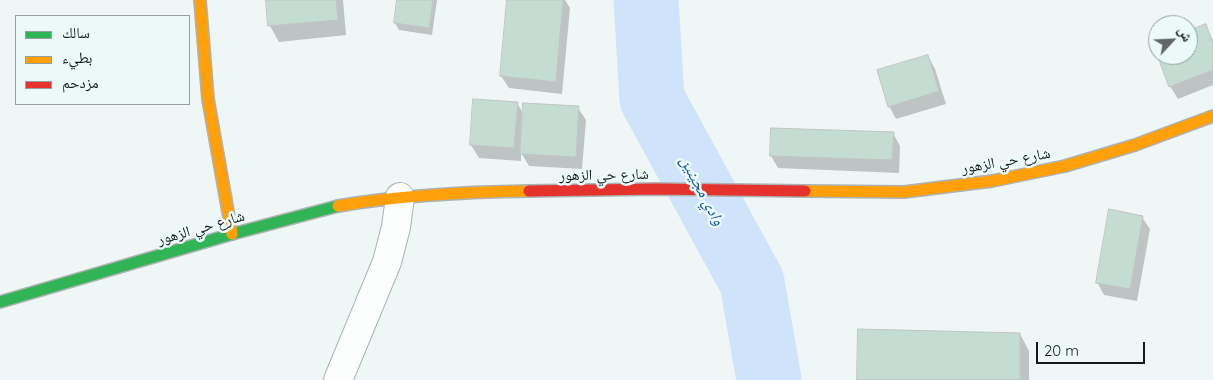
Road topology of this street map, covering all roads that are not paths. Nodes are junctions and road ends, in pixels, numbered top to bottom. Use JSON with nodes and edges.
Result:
{"nodes":[{"id":1,"x":200,"y":0,"type":"edge"},
{"id":2,"x":1213,"y":116,"type":"edge"},
{"id":3,"x":400,"y":197,"type":"junction"},
{"id":4,"x":232,"y":234,"type":"junction"},
{"id":5,"x":0,"y":302,"type":"edge"},
{"id":6,"x":338,"y":380,"type":"edge"}],
"edges":[{"from":1,"to":4,"type":"street"},
{"from":2,"to":3,"type":"street","name":"شارع حي الزهور"},
{"from":3,"to":4,"type":"street","name":"شارع حي الزهور"},
{"from":3,"to":6,"type":"street"},
{"from":4,"to":5,"type":"street","name":"شارع حي الزهور"}]}
